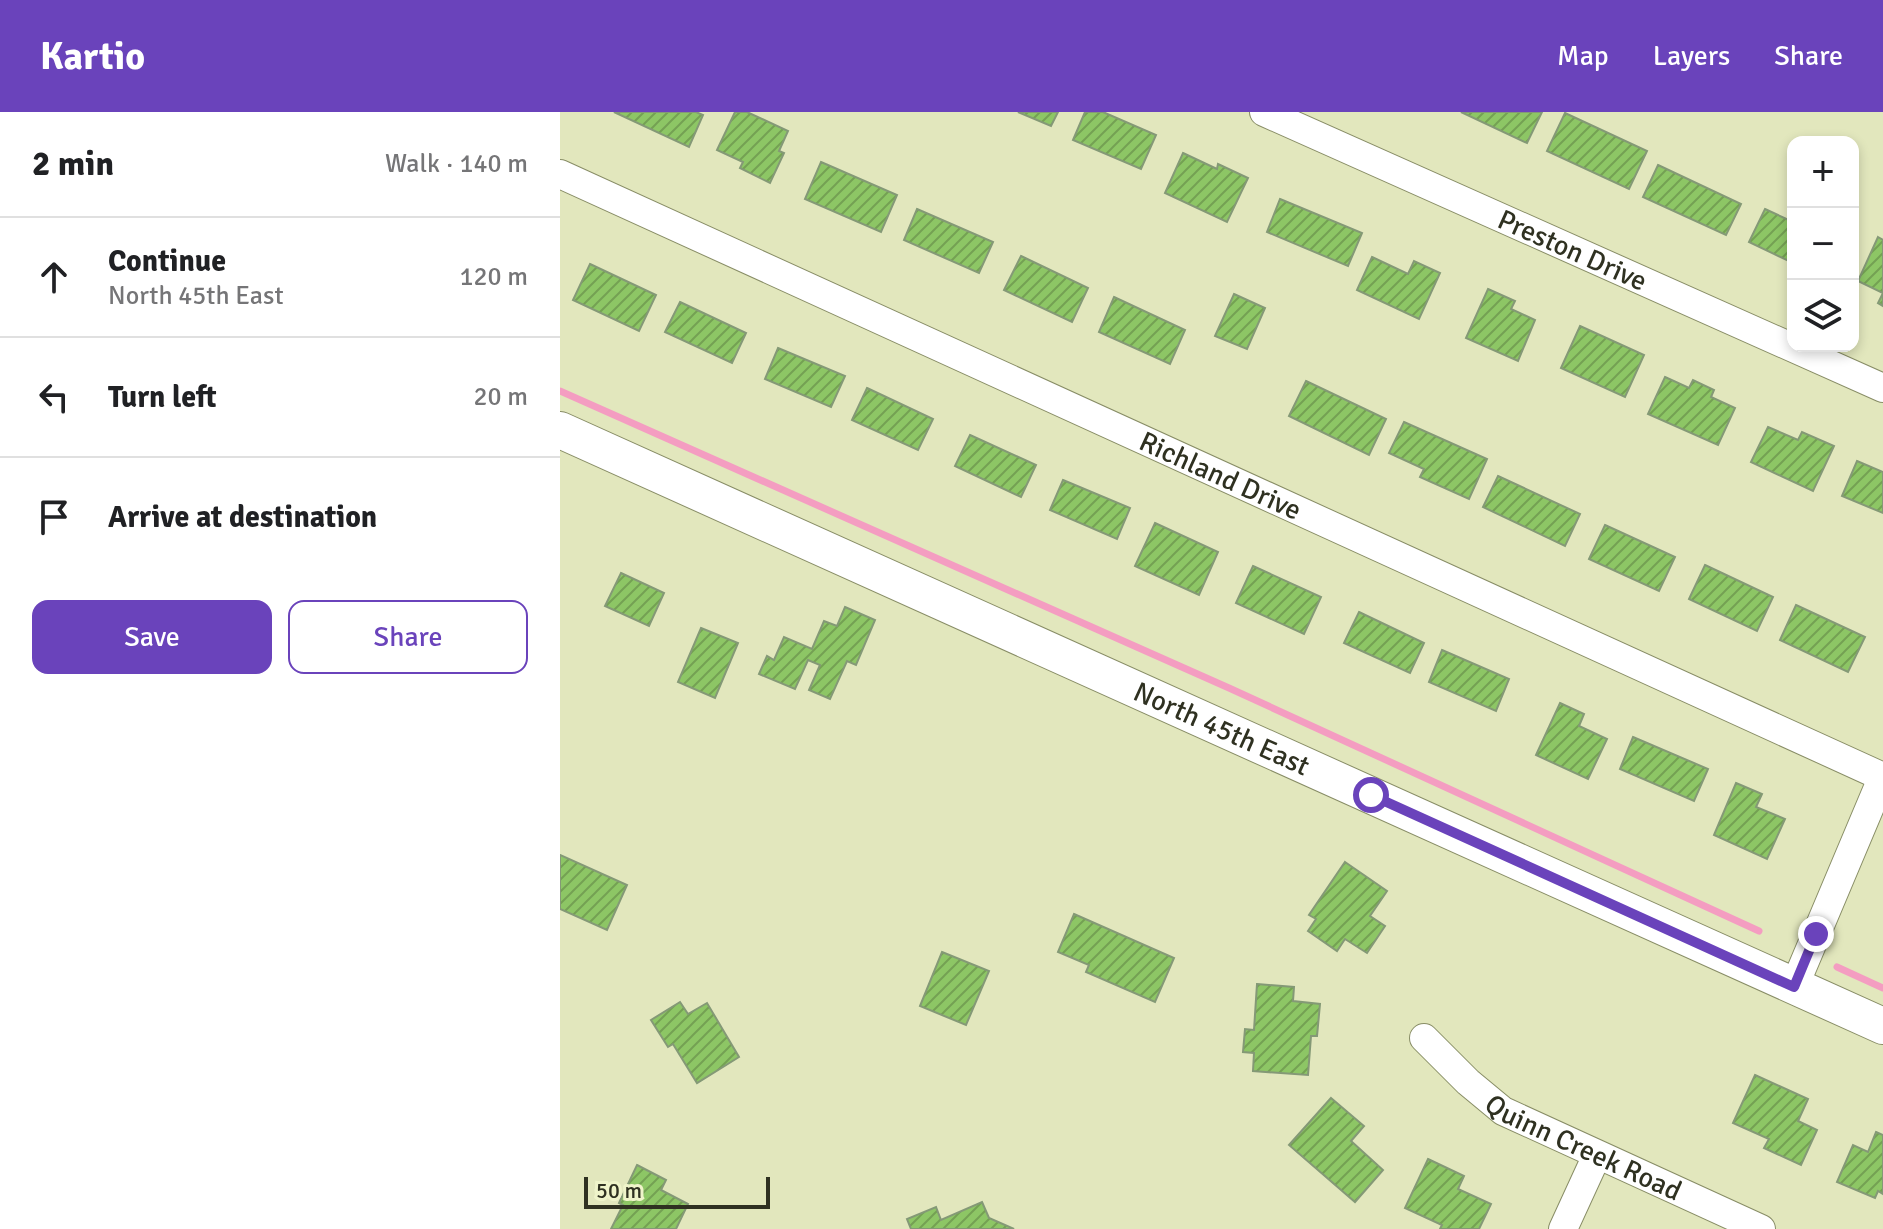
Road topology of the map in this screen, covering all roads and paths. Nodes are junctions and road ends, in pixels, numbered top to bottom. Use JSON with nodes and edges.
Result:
{"nodes":[{"id":1,"x":1264,"y":112,"type":"edge"},
{"id":2,"x":560,"y":174,"type":"edge"},
{"id":3,"x":1883,"y":388,"type":"edge"},
{"id":4,"x":560,"y":430,"type":"edge"},
{"id":5,"x":1883,"y":777,"type":"edge"},
{"id":6,"x":1794,"y":987,"type":"junction"},
{"id":7,"x":1883,"y":1026,"type":"edge"},
{"id":8,"x":1424,"y":1038,"type":"dead end"},
{"id":9,"x":1597,"y":1155,"type":"junction"},
{"id":10,"x":1563,"y":1229,"type":"edge"},
{"id":11,"x":1761,"y":1229,"type":"edge"}],
"edges":[{"from":1,"to":3,"type":"street","name":"Preston Drive"},
{"from":2,"to":5,"type":"street","name":"Richland Drive"},
{"from":4,"to":6,"type":"main road","name":"North 45th East"},
{"from":5,"to":6,"type":"street"},
{"from":6,"to":7,"type":"main road","name":"North 45th East"},
{"from":8,"to":9,"type":"street","name":"Quinn Creek Road"},
{"from":9,"to":10,"type":"street"},
{"from":9,"to":11,"type":"street","name":"Quinn Creek Road"}]}
